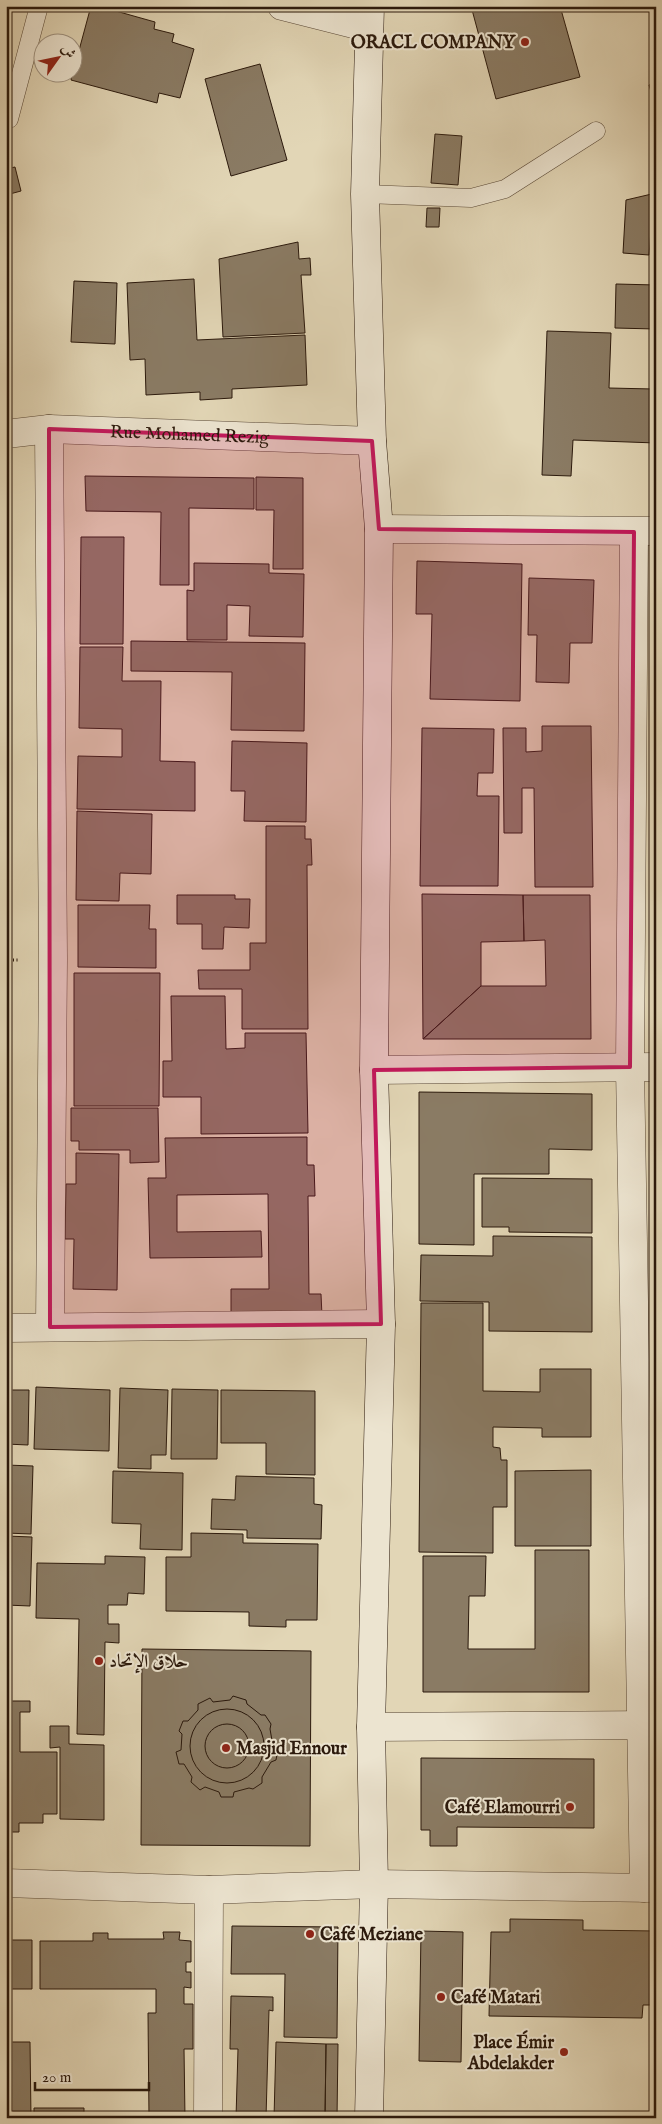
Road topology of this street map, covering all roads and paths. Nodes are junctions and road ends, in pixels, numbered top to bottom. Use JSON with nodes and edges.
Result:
{"nodes":[{"id":1,"x":39,"y":6,"type":"edge"},
{"id":2,"x":282,"y":6,"type":"edge"},
{"id":3,"x":369,"y":17,"type":"edge"},
{"id":4,"x":6,"y":119,"type":"edge"},
{"id":5,"x":596,"y":131,"type":"dead end"},
{"id":6,"x":365,"y":194,"type":"junction"},
{"id":7,"x":49,"y":429,"type":"junction"},
{"id":8,"x":6,"y":434,"type":"edge"},
{"id":9,"x":372,"y":440,"type":"junction"},
{"id":10,"x":379,"y":530,"type":"junction"},
{"id":11,"x":645,"y":531,"type":"edge"},
{"id":12,"x":643,"y":1067,"type":"edge"},
{"id":13,"x":374,"y":1070,"type":"junction"},
{"id":14,"x":381,"y":1324,"type":"junction"},
{"id":15,"x":50,"y":1327,"type":"junction"},
{"id":16,"x":6,"y":1328,"type":"edge"},
{"id":17,"x":649,"y":1726,"type":"edge"},
{"id":18,"x":371,"y":1728,"type":"junction"},
{"id":19,"x":6,"y":1883,"type":"edge"},
{"id":20,"x":374,"y":1884,"type":"junction"},
{"id":21,"x":650,"y":1888,"type":"edge"},
{"id":22,"x":209,"y":1890,"type":"junction"},
{"id":23,"x":208,"y":2118,"type":"edge"},
{"id":24,"x":369,"y":2118,"type":"edge"}],
"edges":[{"from":1,"to":4,"type":"lane"},
{"from":2,"to":3,"type":"street"},
{"from":3,"to":6,"type":"street"},
{"from":5,"to":6,"type":"lane"},
{"from":6,"to":9,"type":"street"},
{"from":7,"to":8,"type":"street","name":"Rue Mohamed Rezig"},
{"from":7,"to":9,"type":"street","name":"Rue Mohamed Rezig"},
{"from":7,"to":15,"type":"street"},
{"from":9,"to":10,"type":"street"},
{"from":10,"to":11,"type":"street"},
{"from":10,"to":13,"type":"street"},
{"from":11,"to":12,"type":"street"},
{"from":12,"to":13,"type":"street"},
{"from":12,"to":17,"type":"street"},
{"from":13,"to":14,"type":"street"},
{"from":14,"to":15,"type":"street"},
{"from":14,"to":18,"type":"street"},
{"from":15,"to":16,"type":"street"},
{"from":17,"to":18,"type":"street"},
{"from":17,"to":21,"type":"street"},
{"from":18,"to":20,"type":"street"},
{"from":19,"to":22,"type":"street"},
{"from":20,"to":21,"type":"street"},
{"from":20,"to":22,"type":"street"},
{"from":20,"to":24,"type":"street"},
{"from":22,"to":23,"type":"street"}]}
